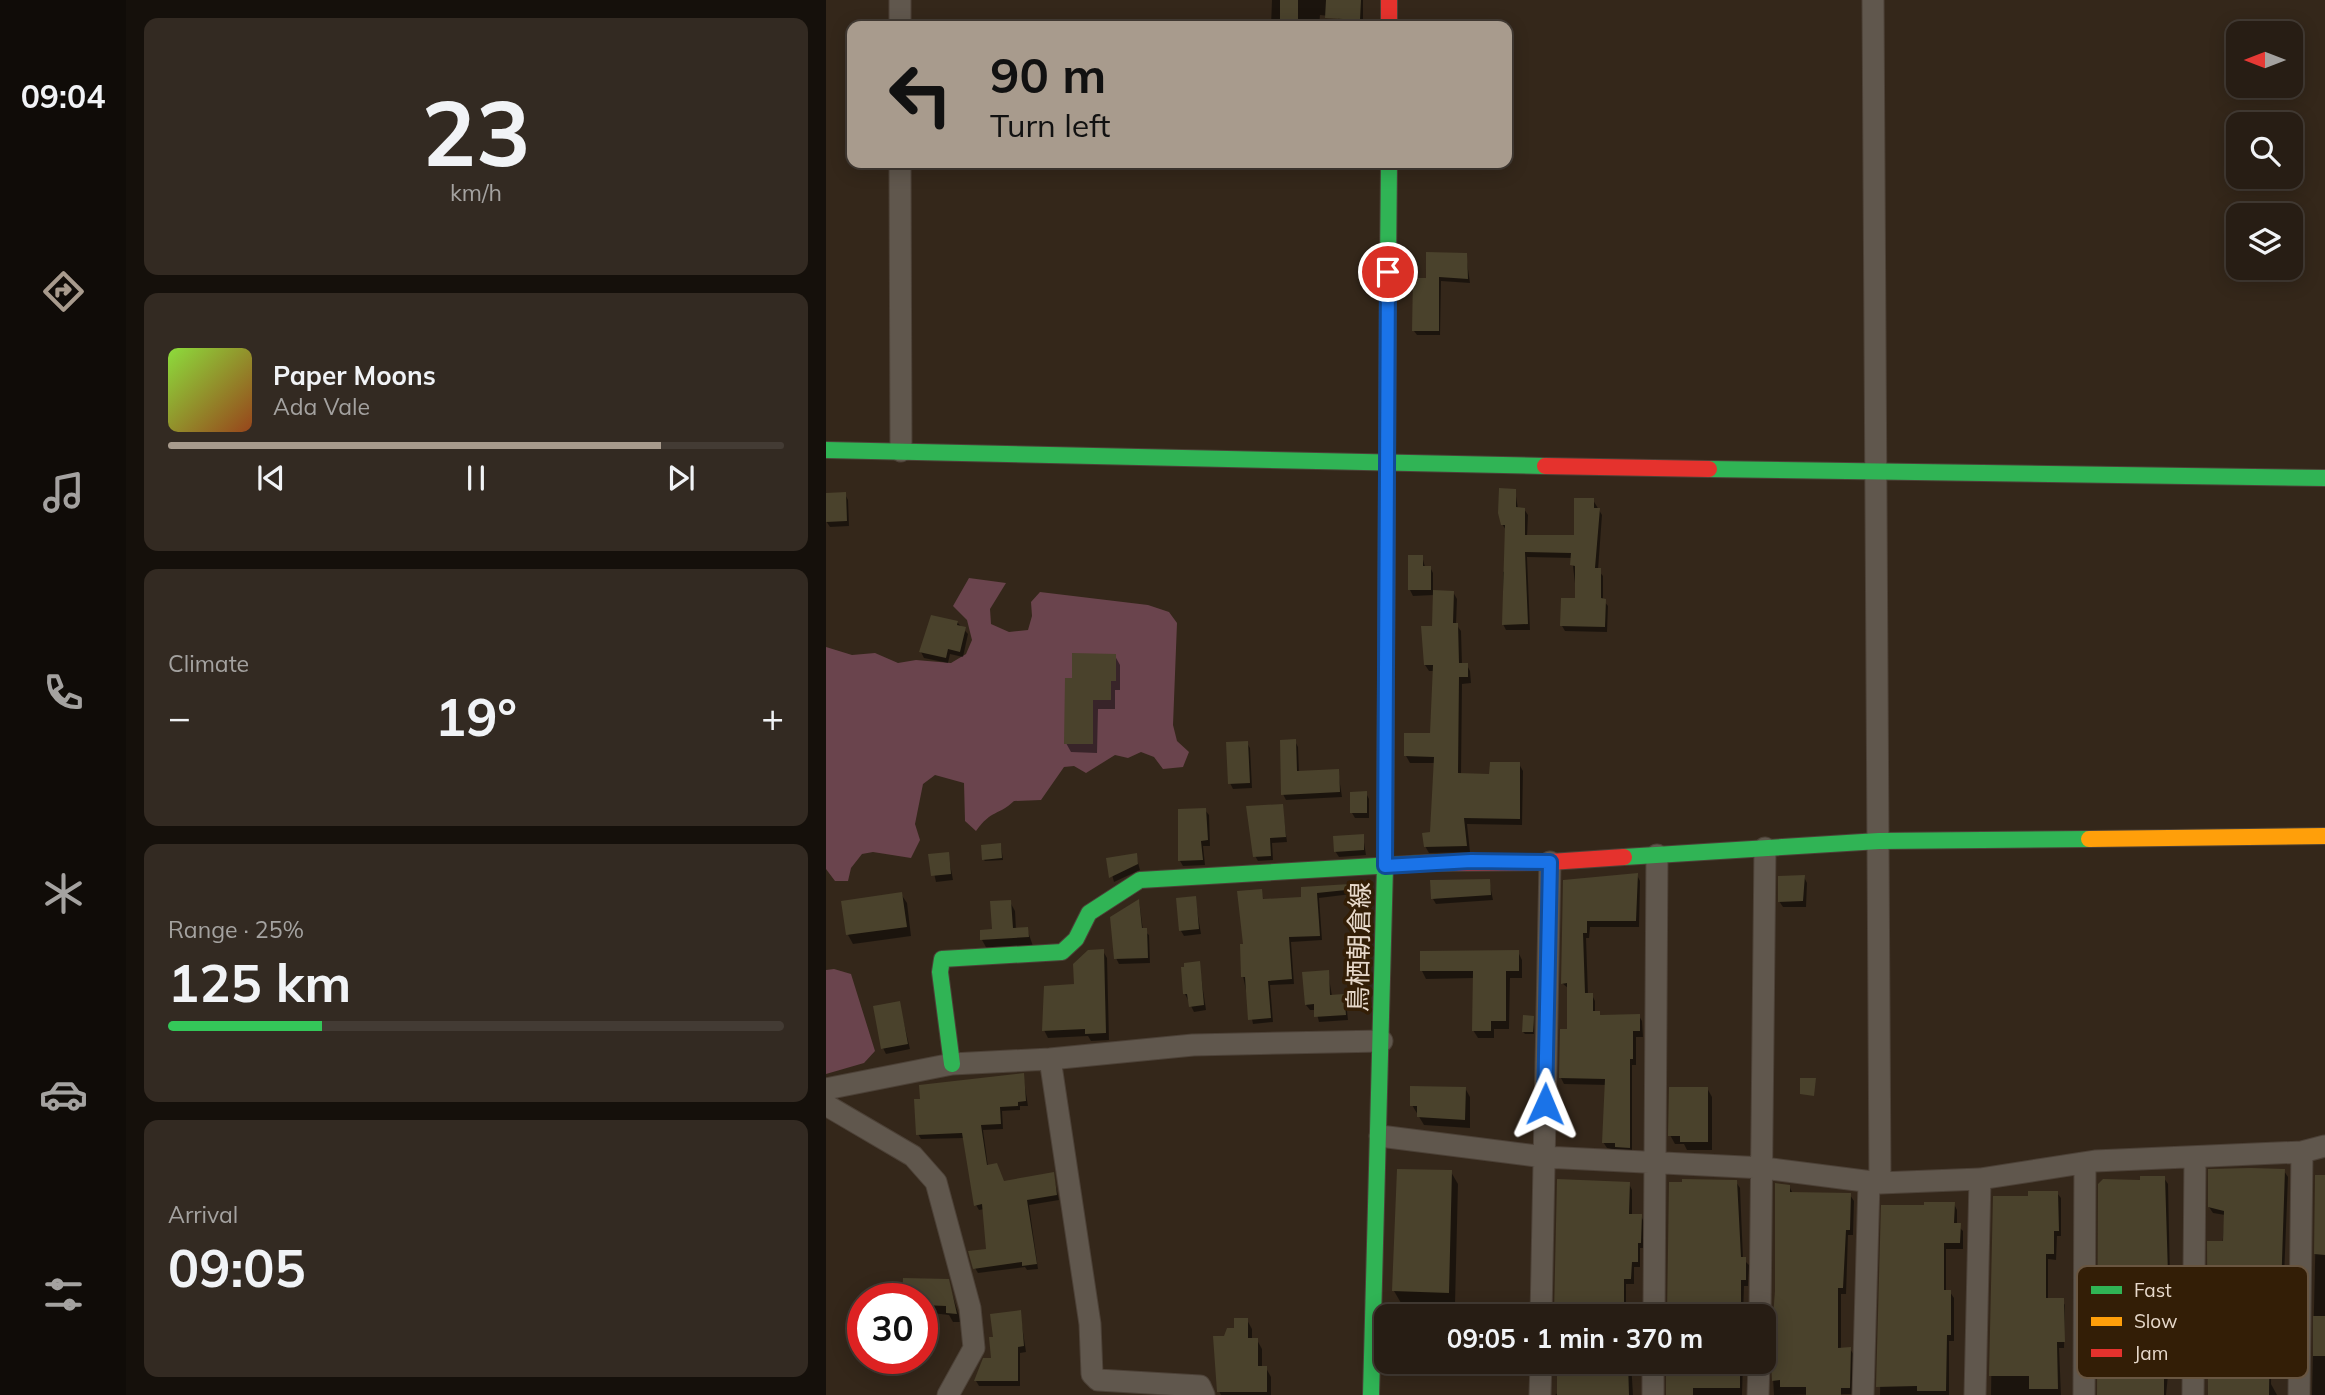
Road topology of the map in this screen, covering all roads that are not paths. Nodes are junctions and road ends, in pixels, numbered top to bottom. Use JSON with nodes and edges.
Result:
{"nodes":[{"id":1,"x":900,"y":0,"type":"edge"},
{"id":2,"x":1389,"y":0,"type":"edge"},
{"id":3,"x":1873,"y":0,"type":"edge"},
{"id":4,"x":900,"y":21,"type":"edge"},
{"id":5,"x":1389,"y":21,"type":"edge"},
{"id":6,"x":900,"y":168,"type":"edge"},
{"id":7,"x":1389,"y":168,"type":"edge"},
{"id":8,"x":826,"y":450,"type":"edge"},
{"id":9,"x":901,"y":451,"type":"junction"},
{"id":10,"x":1388,"y":463,"type":"junction"},
{"id":11,"x":1877,"y":473,"type":"junction"},
{"id":12,"x":2325,"y":478,"type":"edge"},
{"id":13,"x":2325,"y":836,"type":"edge"},
{"id":14,"x":1879,"y":841,"type":"junction"},
{"id":15,"x":1765,"y":848,"type":"junction"},
{"id":16,"x":1657,"y":855,"type":"junction"},
{"id":17,"x":1550,"y":862,"type":"junction"},
{"id":18,"x":1385,"y":866,"type":"junction"},
{"id":19,"x":1382,"y":1041,"type":"junction"},
{"id":20,"x":1050,"y":1059,"type":"junction"},
{"id":21,"x":952,"y":1063,"type":"junction"},
{"id":22,"x":826,"y":1089,"type":"edge"},
{"id":23,"x":826,"y":1105,"type":"edge"},
{"id":24,"x":1380,"y":1136,"type":"junction"},
{"id":25,"x":2325,"y":1146,"type":"edge"},
{"id":26,"x":2302,"y":1152,"type":"junction"},
{"id":27,"x":1544,"y":1157,"type":"junction"},
{"id":28,"x":2195,"y":1158,"type":"junction"},
{"id":29,"x":1656,"y":1163,"type":"junction"},
{"id":30,"x":2085,"y":1163,"type":"junction"},
{"id":31,"x":1764,"y":1168,"type":"junction"},
{"id":32,"x":1980,"y":1179,"type":"junction"},
{"id":33,"x":1875,"y":1182,"type":"junction"},
{"id":34,"x":2085,"y":1266,"type":"edge"},
{"id":35,"x":2194,"y":1266,"type":"edge"},
{"id":36,"x":2301,"y":1266,"type":"edge"},
{"id":37,"x":1542,"y":1304,"type":"edge"},
{"id":38,"x":1654,"y":1304,"type":"edge"},
{"id":39,"x":1760,"y":1304,"type":"edge"},
{"id":40,"x":1541,"y":1374,"type":"edge"},
{"id":41,"x":1653,"y":1374,"type":"edge"},
{"id":42,"x":1759,"y":1374,"type":"edge"},
{"id":43,"x":948,"y":1395,"type":"edge"},
{"id":44,"x":1204,"y":1395,"type":"edge"},
{"id":45,"x":1371,"y":1395,"type":"edge"},
{"id":46,"x":1540,"y":1395,"type":"edge"},
{"id":47,"x":1653,"y":1395,"type":"edge"},
{"id":48,"x":1758,"y":1395,"type":"edge"},
{"id":49,"x":1863,"y":1395,"type":"edge"},
{"id":50,"x":1975,"y":1395,"type":"edge"}],
"edges":[{"from":1,"to":4,"type":"street"},
{"from":2,"to":5,"type":"street"},
{"from":3,"to":11,"type":"street"},
{"from":6,"to":9,"type":"street"},
{"from":7,"to":10,"type":"street","name":"鳥栖朝倉線"},
{"from":8,"to":9,"type":"street"},
{"from":9,"to":10,"type":"street"},
{"from":10,"to":11,"type":"street"},
{"from":10,"to":18,"type":"street","name":"鳥栖朝倉線"},
{"from":11,"to":12,"type":"street"},
{"from":11,"to":14,"type":"street"},
{"from":13,"to":14,"type":"street"},
{"from":14,"to":15,"type":"street"},
{"from":14,"to":33,"type":"street"},
{"from":15,"to":16,"type":"street"},
{"from":15,"to":31,"type":"street"},
{"from":16,"to":17,"type":"street"},
{"from":16,"to":29,"type":"street"},
{"from":17,"to":18,"type":"street"},
{"from":17,"to":27,"type":"street"},
{"from":18,"to":19,"type":"street","name":"鳥栖朝倉線"},
{"from":18,"to":21,"type":"street"},
{"from":19,"to":20,"type":"street"},
{"from":19,"to":24,"type":"street","name":"鳥栖朝倉線"},
{"from":20,"to":21,"type":"street"},
{"from":20,"to":44,"type":"street"},
{"from":21,"to":22,"type":"street"},
{"from":23,"to":43,"type":"street"},
{"from":24,"to":27,"type":"street"},
{"from":24,"to":45,"type":"street","name":"鳥栖朝倉線"},
{"from":25,"to":26,"type":"street"},
{"from":26,"to":28,"type":"street"},
{"from":26,"to":36,"type":"street"},
{"from":27,"to":29,"type":"street"},
{"from":27,"to":37,"type":"street"},
{"from":28,"to":30,"type":"street"},
{"from":28,"to":35,"type":"street"},
{"from":29,"to":31,"type":"street"},
{"from":29,"to":38,"type":"street"},
{"from":30,"to":32,"type":"street"},
{"from":30,"to":34,"type":"street"},
{"from":31,"to":33,"type":"street"},
{"from":31,"to":39,"type":"street"},
{"from":32,"to":33,"type":"street"},
{"from":32,"to":50,"type":"street"},
{"from":33,"to":49,"type":"street"},
{"from":40,"to":46,"type":"street"},
{"from":41,"to":47,"type":"street"},
{"from":42,"to":48,"type":"street"}]}
